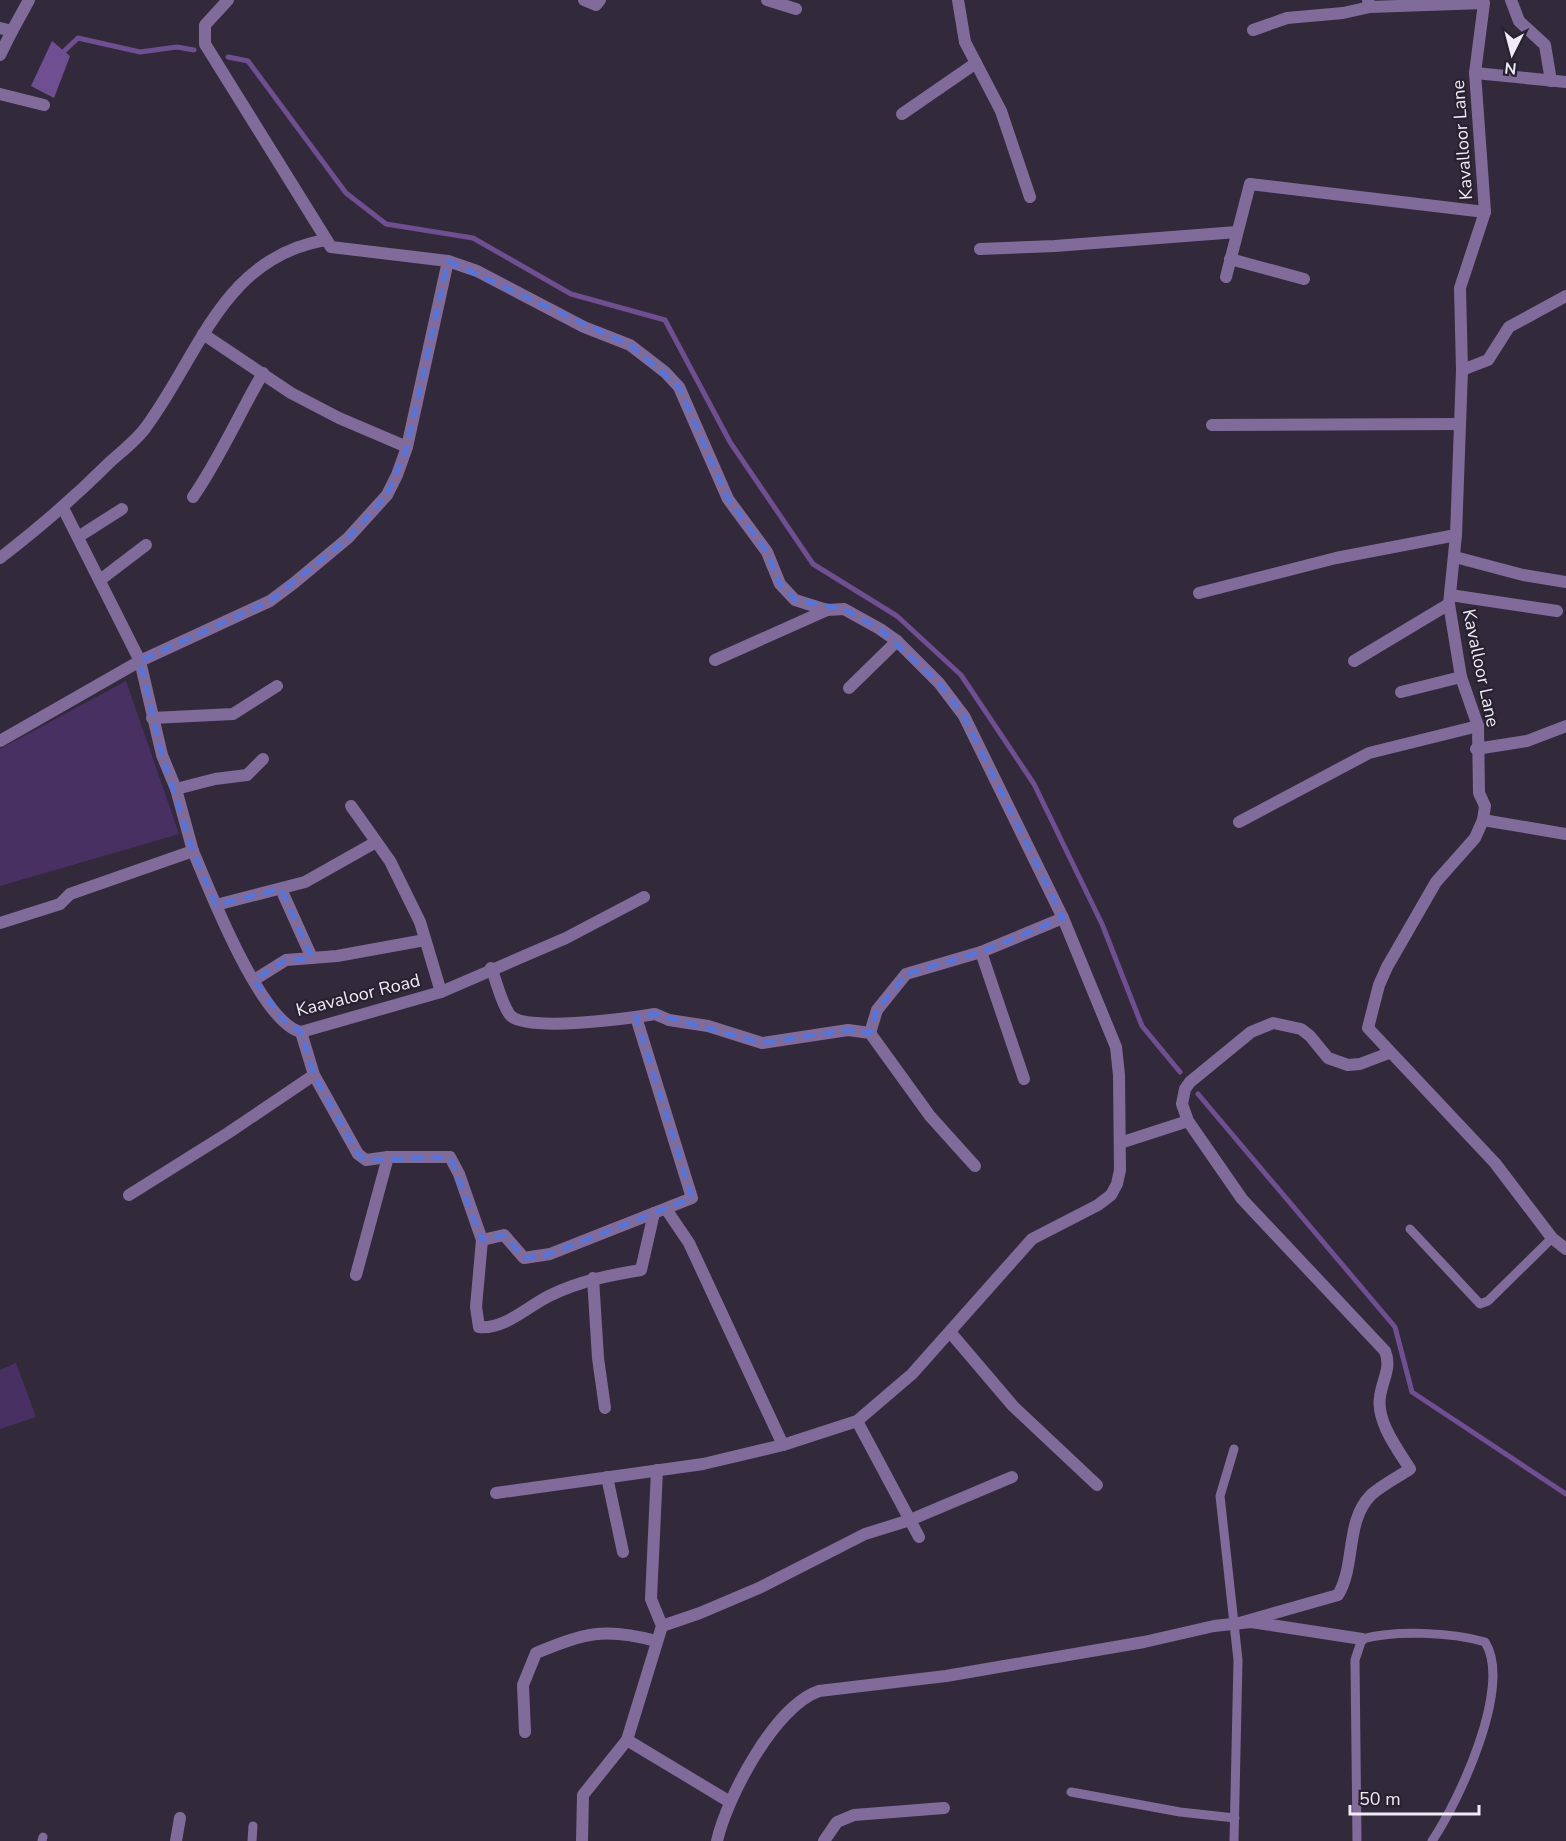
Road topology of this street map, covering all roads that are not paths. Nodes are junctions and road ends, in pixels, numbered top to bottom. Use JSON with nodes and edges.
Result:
{"nodes":[{"id":1,"x":29,"y":0,"type":"edge"},
{"id":2,"x":228,"y":0,"type":"edge"},
{"id":3,"x":584,"y":0,"type":"edge"},
{"id":4,"x":600,"y":0,"type":"edge"},
{"id":5,"x":767,"y":0,"type":"edge"},
{"id":6,"x":958,"y":0,"type":"edge"},
{"id":7,"x":1511,"y":0,"type":"edge"},
{"id":8,"x":1489,"y":2,"type":"edge"},
{"id":9,"x":1369,"y":4,"type":"edge"},
{"id":10,"x":796,"y":9,"type":"dead end"},
{"id":11,"x":6,"y":29,"type":"edge"},
{"id":12,"x":1252,"y":30,"type":"dead end"},
{"id":13,"x":0,"y":55,"type":"edge"},
{"id":14,"x":976,"y":63,"type":"junction"},
{"id":15,"x":1475,"y":73,"type":"junction"},
{"id":16,"x":1551,"y":81,"type":"junction"},
{"id":17,"x":1566,"y":82,"type":"edge"},
{"id":18,"x":0,"y":94,"type":"edge"},
{"id":19,"x":44,"y":105,"type":"dead end"},
{"id":20,"x":902,"y":114,"type":"dead end"},
{"id":21,"x":1030,"y":197,"type":"dead end"},
{"id":22,"x":1485,"y":212,"type":"junction"},
{"id":23,"x":1237,"y":232,"type":"junction"},
{"id":24,"x":326,"y":240,"type":"junction"},
{"id":25,"x":980,"y":249,"type":"dead end"},
{"id":26,"x":1230,"y":259,"type":"junction"},
{"id":27,"x":448,"y":261,"type":"junction"},
{"id":28,"x":1226,"y":277,"type":"dead end"},
{"id":29,"x":1304,"y":279,"type":"dead end"},
{"id":30,"x":1566,"y":296,"type":"edge"},
{"id":31,"x":203,"y":334,"type":"junction"},
{"id":32,"x":1462,"y":370,"type":"junction"},
{"id":33,"x":262,"y":373,"type":"junction"},
{"id":34,"x":1458,"y":424,"type":"junction"},
{"id":35,"x":1212,"y":425,"type":"dead end"},
{"id":36,"x":407,"y":447,"type":"junction"},
{"id":37,"x":193,"y":497,"type":"dead end"},
{"id":38,"x":63,"y":508,"type":"junction"},
{"id":39,"x":122,"y":509,"type":"dead end"},
{"id":40,"x":1456,"y":535,"type":"junction"},
{"id":41,"x":78,"y":537,"type":"junction"},
{"id":42,"x":146,"y":545,"type":"dead end"},
{"id":43,"x":0,"y":558,"type":"edge"},
{"id":44,"x":1455,"y":558,"type":"junction"},
{"id":45,"x":100,"y":580,"type":"junction"},
{"id":46,"x":1566,"y":582,"type":"edge"},
{"id":47,"x":1199,"y":593,"type":"dead end"},
{"id":48,"x":1449,"y":600,"type":"junction"},
{"id":49,"x":827,"y":610,"type":"junction"},
{"id":50,"x":1557,"y":611,"type":"dead end"},
{"id":51,"x":897,"y":641,"type":"junction"},
{"id":52,"x":715,"y":660,"type":"dead end"},
{"id":53,"x":140,"y":661,"type":"junction"},
{"id":54,"x":1354,"y":661,"type":"dead end"},
{"id":55,"x":1461,"y":676,"type":"junction"},
{"id":56,"x":277,"y":686,"type":"dead end"},
{"id":57,"x":849,"y":688,"type":"dead end"},
{"id":58,"x":1401,"y":692,"type":"dead end"},
{"id":59,"x":152,"y":718,"type":"junction"},
{"id":60,"x":1478,"y":726,"type":"junction"},
{"id":61,"x":1566,"y":726,"type":"edge"},
{"id":62,"x":0,"y":741,"type":"edge"},
{"id":63,"x":1476,"y":749,"type":"junction"},
{"id":64,"x":264,"y":759,"type":"dead end"},
{"id":65,"x":176,"y":789,"type":"junction"},
{"id":66,"x":351,"y":806,"type":"dead end"},
{"id":67,"x":1483,"y":820,"type":"junction"},
{"id":68,"x":1239,"y":822,"type":"dead end"},
{"id":69,"x":1566,"y":834,"type":"edge"},
{"id":70,"x":376,"y":842,"type":"junction"},
{"id":71,"x":193,"y":851,"type":"junction"},
{"id":72,"x":280,"y":889,"type":"junction"},
{"id":73,"x":644,"y":897,"type":"dead end"},
{"id":74,"x":216,"y":905,"type":"junction"},
{"id":75,"x":1063,"y":918,"type":"junction"},
{"id":76,"x":0,"y":923,"type":"edge"},
{"id":77,"x":425,"y":940,"type":"junction"},
{"id":78,"x":981,"y":952,"type":"junction"},
{"id":79,"x":312,"y":958,"type":"junction"},
{"id":80,"x":491,"y":968,"type":"junction"},
{"id":81,"x":254,"y":980,"type":"junction"},
{"id":82,"x":441,"y":992,"type":"junction"},
{"id":83,"x":636,"y":1017,"type":"junction"},
{"id":84,"x":301,"y":1032,"type":"junction"},
{"id":85,"x":870,"y":1033,"type":"junction"},
{"id":86,"x":1389,"y":1053,"type":"junction"},
{"id":87,"x":314,"y":1075,"type":"junction"},
{"id":88,"x":1024,"y":1079,"type":"dead end"},
{"id":89,"x":1188,"y":1121,"type":"junction"},
{"id":90,"x":1120,"y":1143,"type":"junction"},
{"id":91,"x":388,"y":1157,"type":"junction"},
{"id":92,"x":975,"y":1166,"type":"dead end"},
{"id":93,"x":129,"y":1195,"type":"dead end"},
{"id":94,"x":666,"y":1209,"type":"junction"},
{"id":95,"x":654,"y":1214,"type":"junction"},
{"id":96,"x":1410,"y":1229,"type":"dead end"},
{"id":97,"x":1552,"y":1238,"type":"junction"},
{"id":98,"x":482,"y":1240,"type":"junction"},
{"id":99,"x":1566,"y":1249,"type":"edge"},
{"id":100,"x":357,"y":1275,"type":"dead end"},
{"id":101,"x":593,"y":1278,"type":"junction"},
{"id":102,"x":950,"y":1332,"type":"junction"},
{"id":103,"x":605,"y":1408,"type":"dead end"},
{"id":104,"x":857,"y":1421,"type":"junction"},
{"id":105,"x":783,"y":1445,"type":"junction"},
{"id":106,"x":1234,"y":1449,"type":"dead end"},
{"id":107,"x":657,"y":1470,"type":"junction"},
{"id":108,"x":607,"y":1478,"type":"junction"},
{"id":109,"x":1011,"y":1478,"type":"dead end"},
{"id":110,"x":1097,"y":1485,"type":"dead end"},
{"id":111,"x":496,"y":1493,"type":"dead end"},
{"id":112,"x":910,"y":1520,"type":"junction"},
{"id":113,"x":919,"y":1537,"type":"dead end"},
{"id":114,"x":623,"y":1552,"type":"dead end"},
{"id":115,"x":1236,"y":1624,"type":"junction"},
{"id":116,"x":662,"y":1626,"type":"junction"},
{"id":117,"x":1362,"y":1639,"type":"junction"},
{"id":118,"x":657,"y":1641,"type":"junction"},
{"id":119,"x":525,"y":1732,"type":"dead end"},
{"id":120,"x":627,"y":1740,"type":"junction"},
{"id":121,"x":1071,"y":1792,"type":"dead end"},
{"id":122,"x":730,"y":1802,"type":"junction"},
{"id":123,"x":944,"y":1808,"type":"dead end"},
{"id":124,"x":180,"y":1818,"type":"dead end"},
{"id":125,"x":1234,"y":1818,"type":"junction"},
{"id":126,"x":253,"y":1826,"type":"dead end"},
{"id":127,"x":176,"y":1841,"type":"edge"},
{"id":128,"x":252,"y":1841,"type":"edge"},
{"id":129,"x":582,"y":1841,"type":"edge"},
{"id":130,"x":717,"y":1841,"type":"edge"},
{"id":131,"x":824,"y":1841,"type":"edge"},
{"id":132,"x":1234,"y":1841,"type":"edge"},
{"id":133,"x":1357,"y":1841,"type":"edge"},
{"id":134,"x":1432,"y":1841,"type":"edge"}],
"edges":[{"from":1,"to":11,"type":"street"},
{"from":2,"to":24,"type":"street"},
{"from":3,"to":4,"type":"street"},
{"from":5,"to":10,"type":"street"},
{"from":6,"to":14,"type":"street"},
{"from":7,"to":16,"type":"street"},
{"from":8,"to":9,"type":"street","name":"Kavalloor Lane"},
{"from":8,"to":15,"type":"street","name":"Kavalloor Lane"},
{"from":9,"to":12,"type":"street","name":"Kavalloor Lane"},
{"from":11,"to":13,"type":"street"},
{"from":14,"to":20,"type":"street"},
{"from":14,"to":21,"type":"street"},
{"from":15,"to":16,"type":"street"},
{"from":15,"to":22,"type":"street","name":"Kavalloor Lane"},
{"from":16,"to":17,"type":"street"},
{"from":18,"to":19,"type":"street"},
{"from":22,"to":23,"type":"street"},
{"from":22,"to":32,"type":"street","name":"Kavalloor Lane"},
{"from":23,"to":25,"type":"street"},
{"from":23,"to":26,"type":"street"},
{"from":24,"to":27,"type":"street"},
{"from":24,"to":31,"type":"street"},
{"from":26,"to":28,"type":"street"},
{"from":26,"to":29,"type":"street"},
{"from":27,"to":36,"type":"street"},
{"from":27,"to":49,"type":"street"},
{"from":30,"to":32,"type":"street"},
{"from":31,"to":33,"type":"street"},
{"from":31,"to":38,"type":"street"},
{"from":32,"to":34,"type":"street","name":"Kavalloor Lane"},
{"from":33,"to":36,"type":"street"},
{"from":33,"to":37,"type":"street"},
{"from":34,"to":35,"type":"street"},
{"from":34,"to":40,"type":"street","name":"Kavalloor Lane"},
{"from":36,"to":53,"type":"street"},
{"from":38,"to":41,"type":"street","name":"Kaavaloor Road"},
{"from":38,"to":43,"type":"street"},
{"from":39,"to":41,"type":"street"},
{"from":40,"to":44,"type":"street","name":"Kavalloor Lane"},
{"from":40,"to":47,"type":"street"},
{"from":41,"to":45,"type":"street","name":"Kaavaloor Road"},
{"from":42,"to":45,"type":"street"},
{"from":44,"to":46,"type":"street"},
{"from":44,"to":48,"type":"street","name":"Kavalloor Lane"},
{"from":45,"to":53,"type":"street","name":"Kaavaloor Road"},
{"from":48,"to":50,"type":"street"},
{"from":48,"to":54,"type":"street"},
{"from":48,"to":55,"type":"street","name":"Kavalloor Lane"},
{"from":49,"to":51,"type":"street"},
{"from":49,"to":52,"type":"street"},
{"from":51,"to":57,"type":"street"},
{"from":51,"to":75,"type":"street"},
{"from":53,"to":59,"type":"street","name":"Kaavaloor Road"},
{"from":53,"to":62,"type":"street"},
{"from":55,"to":58,"type":"street"},
{"from":55,"to":60,"type":"street","name":"Kavalloor Lane"},
{"from":56,"to":59,"type":"street"},
{"from":59,"to":65,"type":"street","name":"Kaavaloor Road"},
{"from":60,"to":63,"type":"street","name":"Kavalloor Lane"},
{"from":60,"to":68,"type":"street"},
{"from":61,"to":63,"type":"street"},
{"from":63,"to":67,"type":"street","name":"Kavalloor Lane"},
{"from":64,"to":65,"type":"street"},
{"from":65,"to":71,"type":"street","name":"Kaavaloor Road"},
{"from":66,"to":70,"type":"street"},
{"from":67,"to":69,"type":"street"},
{"from":67,"to":86,"type":"street"},
{"from":70,"to":72,"type":"street"},
{"from":70,"to":77,"type":"street"},
{"from":71,"to":74,"type":"street","name":"Kaavaloor Road"},
{"from":71,"to":76,"type":"street"},
{"from":72,"to":74,"type":"street"},
{"from":72,"to":79,"type":"street"},
{"from":73,"to":80,"type":"street","name":"Kaavaloor Road"},
{"from":74,"to":81,"type":"street","name":"Kaavaloor Road"},
{"from":75,"to":78,"type":"street"},
{"from":75,"to":90,"type":"street"},
{"from":77,"to":79,"type":"street"},
{"from":77,"to":82,"type":"street"},
{"from":78,"to":85,"type":"street"},
{"from":78,"to":88,"type":"street"},
{"from":79,"to":81,"type":"street"},
{"from":80,"to":82,"type":"street","name":"Kaavaloor Road"},
{"from":80,"to":83,"type":"street"},
{"from":81,"to":84,"type":"street","name":"Kaavaloor Road"},
{"from":82,"to":84,"type":"street","name":"Kaavaloor Road"},
{"from":83,"to":85,"type":"street"},
{"from":83,"to":94,"type":"street"},
{"from":84,"to":87,"type":"street"},
{"from":85,"to":92,"type":"street"},
{"from":86,"to":89,"type":"street"},
{"from":86,"to":97,"type":"street"},
{"from":87,"to":91,"type":"street"},
{"from":87,"to":93,"type":"street"},
{"from":89,"to":90,"type":"street"},
{"from":89,"to":115,"type":"street"},
{"from":90,"to":102,"type":"street"},
{"from":91,"to":98,"type":"street"},
{"from":91,"to":100,"type":"street"},
{"from":94,"to":95,"type":"street"},
{"from":94,"to":105,"type":"street"},
{"from":95,"to":98,"type":"street"},
{"from":95,"to":101,"type":"street"},
{"from":96,"to":97,"type":"lane"},
{"from":97,"to":99,"type":"street"},
{"from":98,"to":101,"type":"street"},
{"from":101,"to":103,"type":"street"},
{"from":102,"to":104,"type":"street"},
{"from":102,"to":110,"type":"street"},
{"from":104,"to":105,"type":"street"},
{"from":104,"to":112,"type":"street"},
{"from":105,"to":107,"type":"street"},
{"from":106,"to":115,"type":"lane"},
{"from":107,"to":108,"type":"street"},
{"from":107,"to":116,"type":"street"},
{"from":108,"to":111,"type":"street"},
{"from":108,"to":114,"type":"street"},
{"from":109,"to":112,"type":"street"},
{"from":112,"to":113,"type":"street"},
{"from":112,"to":116,"type":"street"},
{"from":115,"to":117,"type":"street"},
{"from":115,"to":122,"type":"street"},
{"from":115,"to":125,"type":"lane"},
{"from":116,"to":118,"type":"street"},
{"from":117,"to":133,"type":"lane"},
{"from":117,"to":134,"type":"lane"},
{"from":118,"to":119,"type":"street"},
{"from":118,"to":120,"type":"street"},
{"from":120,"to":122,"type":"street"},
{"from":120,"to":129,"type":"street"},
{"from":121,"to":125,"type":"lane"},
{"from":122,"to":130,"type":"street"},
{"from":123,"to":131,"type":"street"},
{"from":124,"to":127,"type":"street"},
{"from":125,"to":132,"type":"lane"},
{"from":126,"to":128,"type":"lane"}]}
